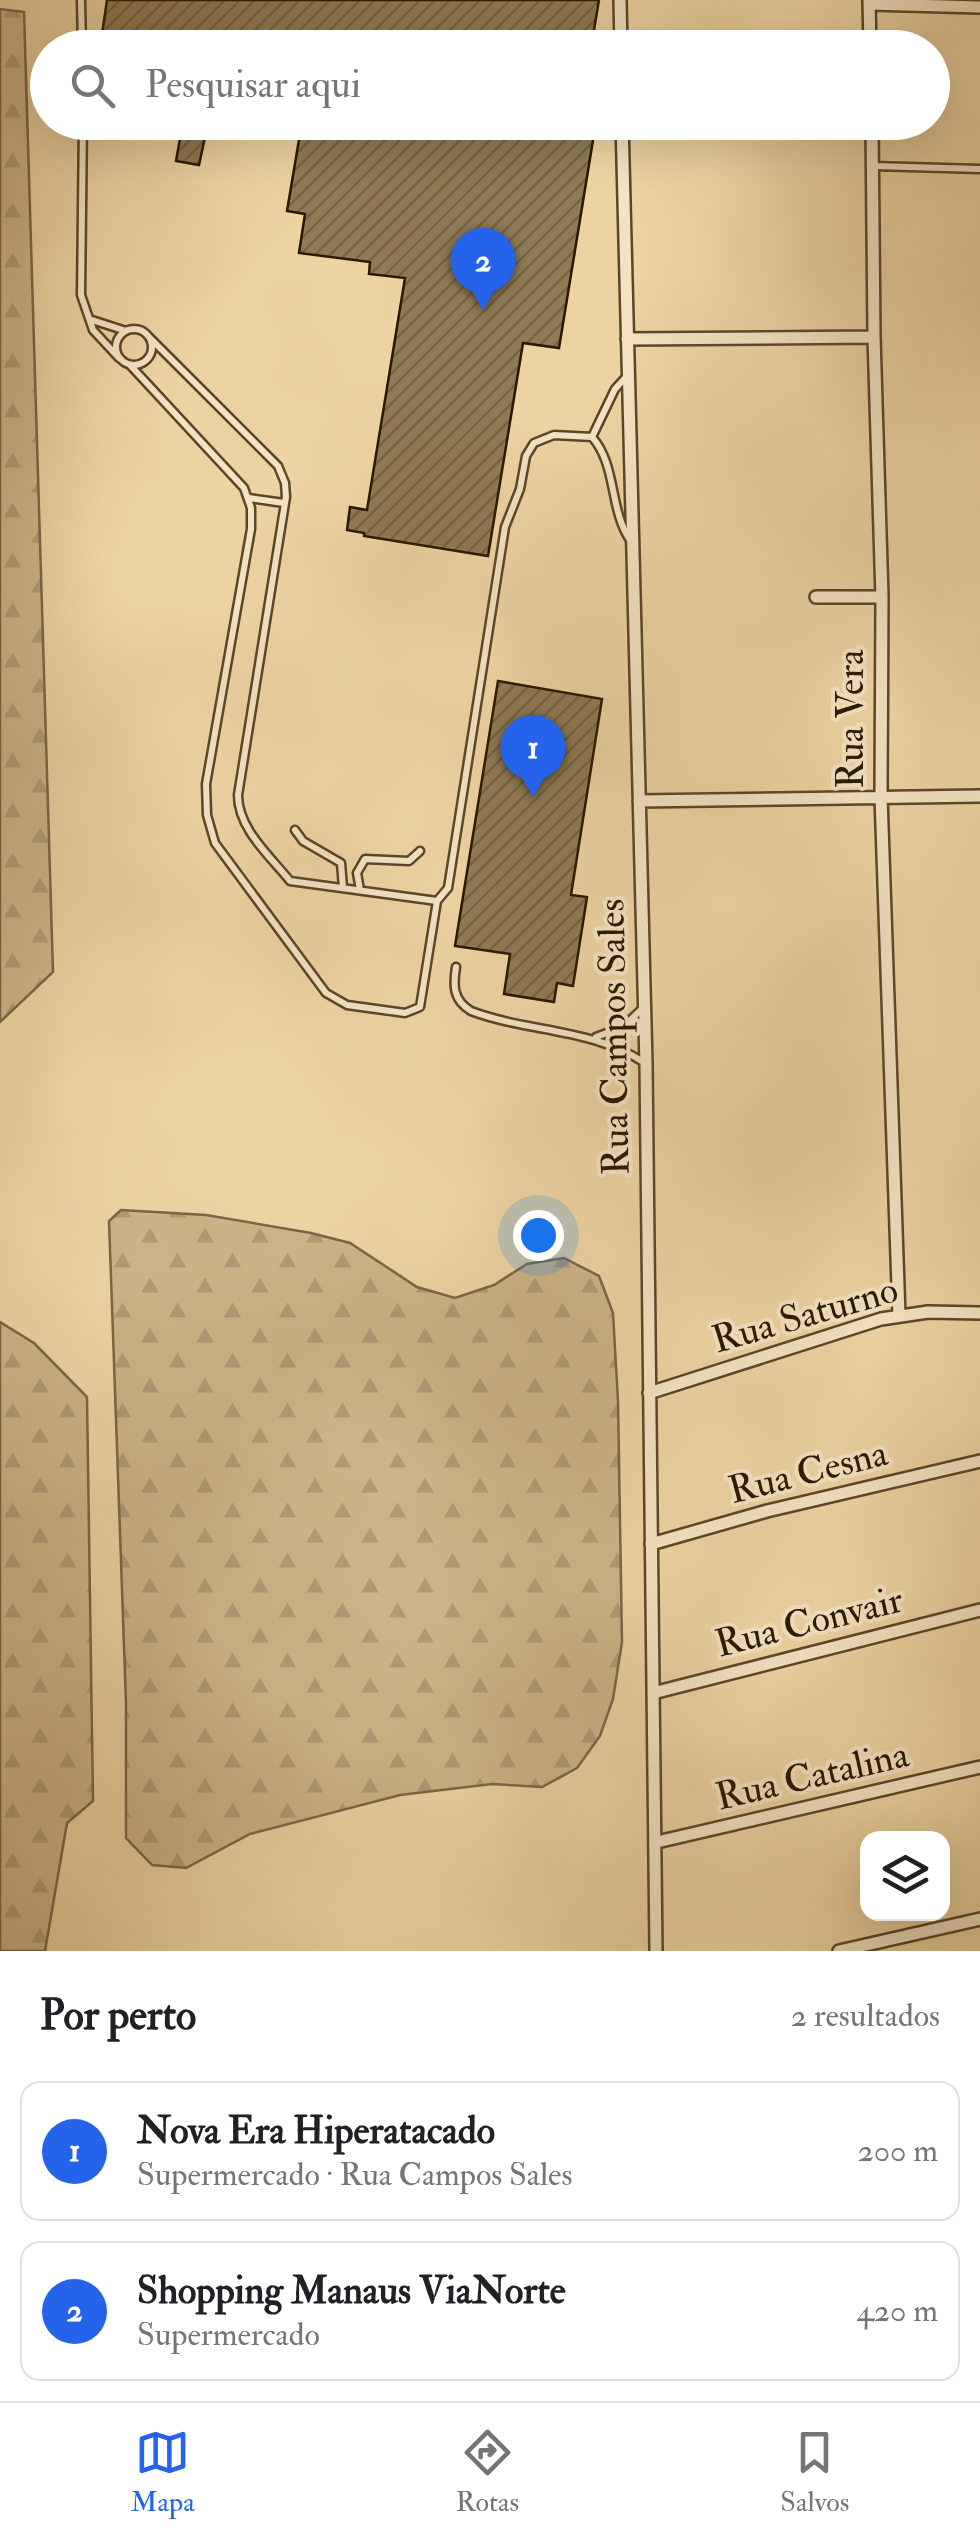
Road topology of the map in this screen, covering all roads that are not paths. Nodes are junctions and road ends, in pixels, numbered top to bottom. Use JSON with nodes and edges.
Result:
{"nodes":[{"id":1,"x":81,"y":0,"type":"edge"},
{"id":2,"x":620,"y":0,"type":"edge"},
{"id":3,"x":869,"y":2,"type":"edge"},
{"id":4,"x":980,"y":7,"type":"edge"},
{"id":5,"x":82,"y":30,"type":"edge"},
{"id":6,"x":621,"y":30,"type":"edge"},
{"id":7,"x":870,"y":30,"type":"edge"},
{"id":8,"x":82,"y":140,"type":"edge"},
{"id":9,"x":622,"y":140,"type":"edge"},
{"id":10,"x":872,"y":140,"type":"edge"},
{"id":11,"x":873,"y":166,"type":"junction"},
{"id":12,"x":980,"y":169,"type":"edge"},
{"id":13,"x":92,"y":320,"type":"junction"},
{"id":14,"x":126,"y":331,"type":"junction"},
{"id":15,"x":149,"y":336,"type":"junction"},
{"id":16,"x":874,"y":336,"type":"junction"},
{"id":17,"x":627,"y":340,"type":"junction"},
{"id":18,"x":119,"y":358,"type":"junction"},
{"id":19,"x":130,"y":365,"type":"junction"},
{"id":20,"x":628,"y":375,"type":"junction"},
{"id":21,"x":592,"y":437,"type":"junction"},
{"id":22,"x":249,"y":498,"type":"junction"},
{"id":23,"x":284,"y":504,"type":"junction"},
{"id":24,"x":631,"y":541,"type":"junction"},
{"id":25,"x":816,"y":597,"type":"dead end"},
{"id":26,"x":882,"y":597,"type":"junction"},
{"id":27,"x":980,"y":796,"type":"edge"},
{"id":28,"x":880,"y":797,"type":"junction"},
{"id":29,"x":640,"y":801,"type":"junction"},
{"id":30,"x":295,"y":830,"type":"dead end"},
{"id":31,"x":420,"y":851,"type":"dead end"},
{"id":32,"x":343,"y":888,"type":"junction"},
{"id":33,"x":360,"y":890,"type":"junction"},
{"id":34,"x":438,"y":901,"type":"junction"},
{"id":35,"x":456,"y":967,"type":"dead end"},
{"id":36,"x":644,"y":1007,"type":"junction"},
{"id":37,"x":595,"y":1038,"type":"junction"},
{"id":38,"x":646,"y":1064,"type":"junction"},
{"id":39,"x":899,"y":1314,"type":"junction"},
{"id":40,"x":980,"y":1314,"type":"edge"},
{"id":41,"x":649,"y":1394,"type":"junction"},
{"id":42,"x":980,"y":1460,"type":"edge"},
{"id":43,"x":650,"y":1544,"type":"junction"},
{"id":44,"x":980,"y":1610,"type":"edge"},
{"id":45,"x":653,"y":1693,"type":"junction"},
{"id":46,"x":980,"y":1768,"type":"edge"},
{"id":47,"x":657,"y":1842,"type":"junction"},
{"id":48,"x":980,"y":1919,"type":"edge"},
{"id":49,"x":656,"y":1951,"type":"edge"},
{"id":50,"x":839,"y":1951,"type":"edge"}],
"edges":[{"from":1,"to":5,"type":"lane"},
{"from":2,"to":6,"type":"street"},
{"from":3,"to":4,"type":"street"},
{"from":3,"to":7,"type":"street"},
{"from":8,"to":13,"type":"lane"},
{"from":9,"to":17,"type":"street","name":"Rua Campos Sales"},
{"from":10,"to":11,"type":"street","name":"Rua Vera"},
{"from":11,"to":12,"type":"lane"},
{"from":11,"to":16,"type":"street","name":"Rua Vera"},
{"from":13,"to":14,"type":"lane"},
{"from":13,"to":18,"type":"lane"},
{"from":14,"to":15,"type":"lane"},
{"from":14,"to":18,"type":"lane"},
{"from":15,"to":19,"type":"lane"},
{"from":15,"to":23,"type":"lane"},
{"from":16,"to":17,"type":"street"},
{"from":16,"to":26,"type":"street","name":"Rua Vera"},
{"from":17,"to":20,"type":"street","name":"Rua Campos Sales"},
{"from":18,"to":19,"type":"lane"},
{"from":19,"to":22,"type":"lane"},
{"from":20,"to":21,"type":"lane"},
{"from":20,"to":24,"type":"street","name":"Rua Campos Sales"},
{"from":21,"to":24,"type":"lane"},
{"from":21,"to":34,"type":"lane"},
{"from":22,"to":23,"type":"lane"},
{"from":22,"to":34,"type":"lane"},
{"from":23,"to":32,"type":"lane"},
{"from":24,"to":29,"type":"street","name":"Rua Campos Sales"},
{"from":25,"to":26,"type":"street"},
{"from":26,"to":28,"type":"street","name":"Rua Vera"},
{"from":27,"to":28,"type":"street"},
{"from":28,"to":29,"type":"street"},
{"from":28,"to":39,"type":"street","name":"Rua Vera"},
{"from":29,"to":36,"type":"street","name":"Rua Campos Sales"},
{"from":30,"to":32,"type":"lane"},
{"from":31,"to":33,"type":"lane"},
{"from":32,"to":33,"type":"lane"},
{"from":33,"to":34,"type":"lane"},
{"from":35,"to":37,"type":"lane"},
{"from":36,"to":37,"type":"lane"},
{"from":36,"to":38,"type":"street","name":"Rua Campos Sales"},
{"from":37,"to":38,"type":"lane"},
{"from":38,"to":41,"type":"street","name":"Rua Campos Sales"},
{"from":39,"to":40,"type":"street","name":"Rua Saturno"},
{"from":39,"to":41,"type":"street","name":"Rua Saturno"},
{"from":41,"to":43,"type":"street","name":"Rua Campos Sales"},
{"from":42,"to":43,"type":"street","name":"Rua Cesna"},
{"from":43,"to":45,"type":"street","name":"Rua Campos Sales"},
{"from":44,"to":45,"type":"street","name":"Rua Convair"},
{"from":45,"to":47,"type":"street","name":"Rua Campos Sales"},
{"from":46,"to":47,"type":"street","name":"Rua Catalina"},
{"from":47,"to":49,"type":"street","name":"Rua Campos Sales"},
{"from":48,"to":50,"type":"street"}]}
